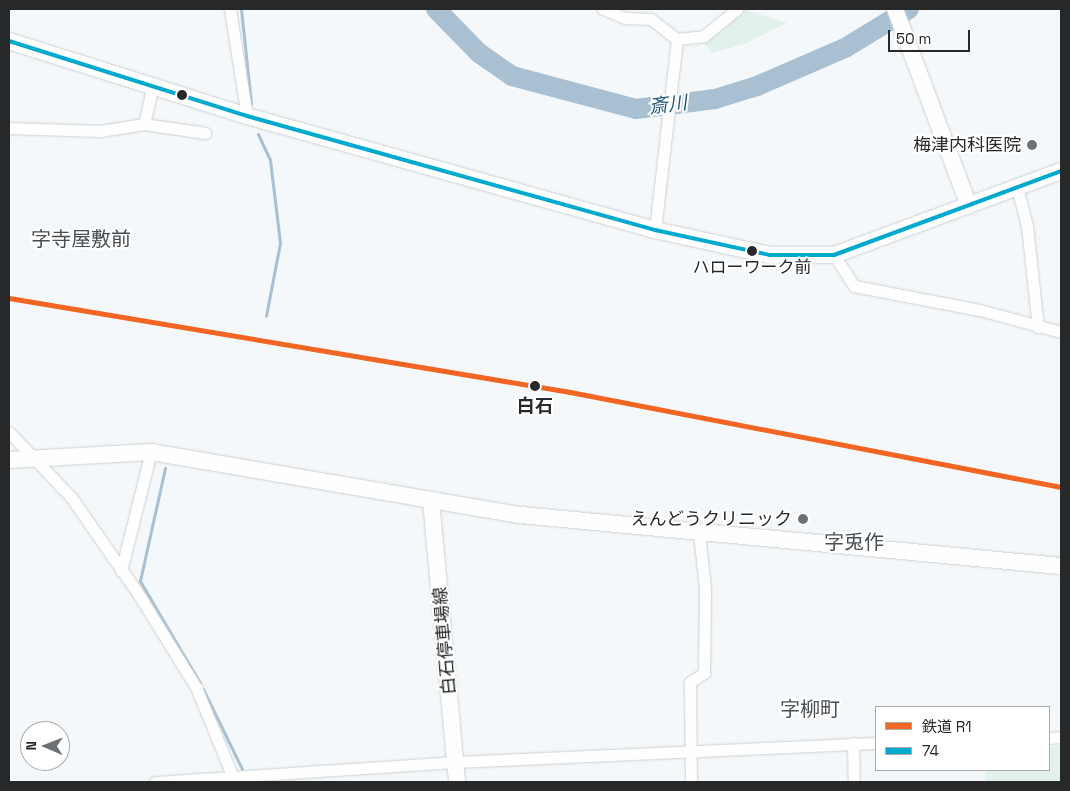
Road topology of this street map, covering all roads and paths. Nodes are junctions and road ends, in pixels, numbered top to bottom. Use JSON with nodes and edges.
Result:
{"nodes":[{"id":1,"x":230,"y":9,"type":"edge"},
{"id":2,"x":603,"y":9,"type":"edge"},
{"id":3,"x":737,"y":9,"type":"edge"},
{"id":4,"x":895,"y":9,"type":"edge"},
{"id":5,"x":677,"y":39,"type":"junction"},
{"id":6,"x":9,"y":40,"type":"edge"},
{"id":7,"x":152,"y":88,"type":"junction"},
{"id":8,"x":247,"y":116,"type":"junction"},
{"id":9,"x":144,"y":124,"type":"junction"},
{"id":10,"x":9,"y":128,"type":"edge"},
{"id":11,"x":205,"y":133,"type":"dead end"},
{"id":12,"x":1061,"y":171,"type":"edge"},
{"id":13,"x":1017,"y":187,"type":"junction"},
{"id":14,"x":969,"y":206,"type":"junction"},
{"id":15,"x":655,"y":230,"type":"junction"},
{"id":16,"x":834,"y":255,"type":"junction"},
{"id":17,"x":1038,"y":328,"type":"junction"},
{"id":18,"x":1061,"y":332,"type":"edge"},
{"id":19,"x":9,"y":432,"type":"edge"},
{"id":20,"x":151,"y":452,"type":"junction"},
{"id":21,"x":32,"y":456,"type":"junction"},
{"id":22,"x":9,"y":460,"type":"edge"},
{"id":23,"x":431,"y":500,"type":"junction"},
{"id":24,"x":699,"y":534,"type":"junction"},
{"id":25,"x":1061,"y":566,"type":"edge"},
{"id":26,"x":121,"y":571,"type":"junction"},
{"id":27,"x":854,"y":743,"type":"junction"},
{"id":28,"x":875,"y":744,"type":"edge"},
{"id":29,"x":690,"y":752,"type":"junction"},
{"id":30,"x":456,"y":762,"type":"junction"},
{"id":31,"x":235,"y":779,"type":"edge"},
{"id":32,"x":154,"y":782,"type":"edge"},
{"id":33,"x":458,"y":782,"type":"edge"},
{"id":34,"x":691,"y":782,"type":"edge"},
{"id":35,"x":854,"y":782,"type":"edge"}],
"edges":[{"from":1,"to":8,"type":"street"},
{"from":2,"to":5,"type":"street"},
{"from":3,"to":5,"type":"street"},
{"from":4,"to":14,"type":"street"},
{"from":5,"to":15,"type":"street"},
{"from":6,"to":7,"type":"street"},
{"from":7,"to":8,"type":"street"},
{"from":7,"to":9,"type":"street"},
{"from":8,"to":15,"type":"street"},
{"from":9,"to":10,"type":"street"},
{"from":9,"to":11,"type":"street"},
{"from":12,"to":13,"type":"street"},
{"from":13,"to":14,"type":"street"},
{"from":13,"to":17,"type":"street"},
{"from":14,"to":16,"type":"street"},
{"from":15,"to":16,"type":"street"},
{"from":16,"to":17,"type":"street"},
{"from":17,"to":18,"type":"street"},
{"from":19,"to":21,"type":"street"},
{"from":20,"to":21,"type":"street"},
{"from":20,"to":23,"type":"street"},
{"from":20,"to":26,"type":"street"},
{"from":21,"to":22,"type":"street"},
{"from":21,"to":26,"type":"street"},
{"from":23,"to":24,"type":"street"},
{"from":23,"to":30,"type":"street","name":"白石停車場線"},
{"from":24,"to":25,"type":"street"},
{"from":24,"to":29,"type":"street"},
{"from":26,"to":31,"type":"street"},
{"from":27,"to":28,"type":"street"},
{"from":27,"to":29,"type":"street"},
{"from":27,"to":35,"type":"street"},
{"from":29,"to":30,"type":"street"},
{"from":29,"to":34,"type":"street"},
{"from":30,"to":31,"type":"street"},
{"from":30,"to":33,"type":"street","name":"白石停車場線"},
{"from":31,"to":32,"type":"street"}]}
